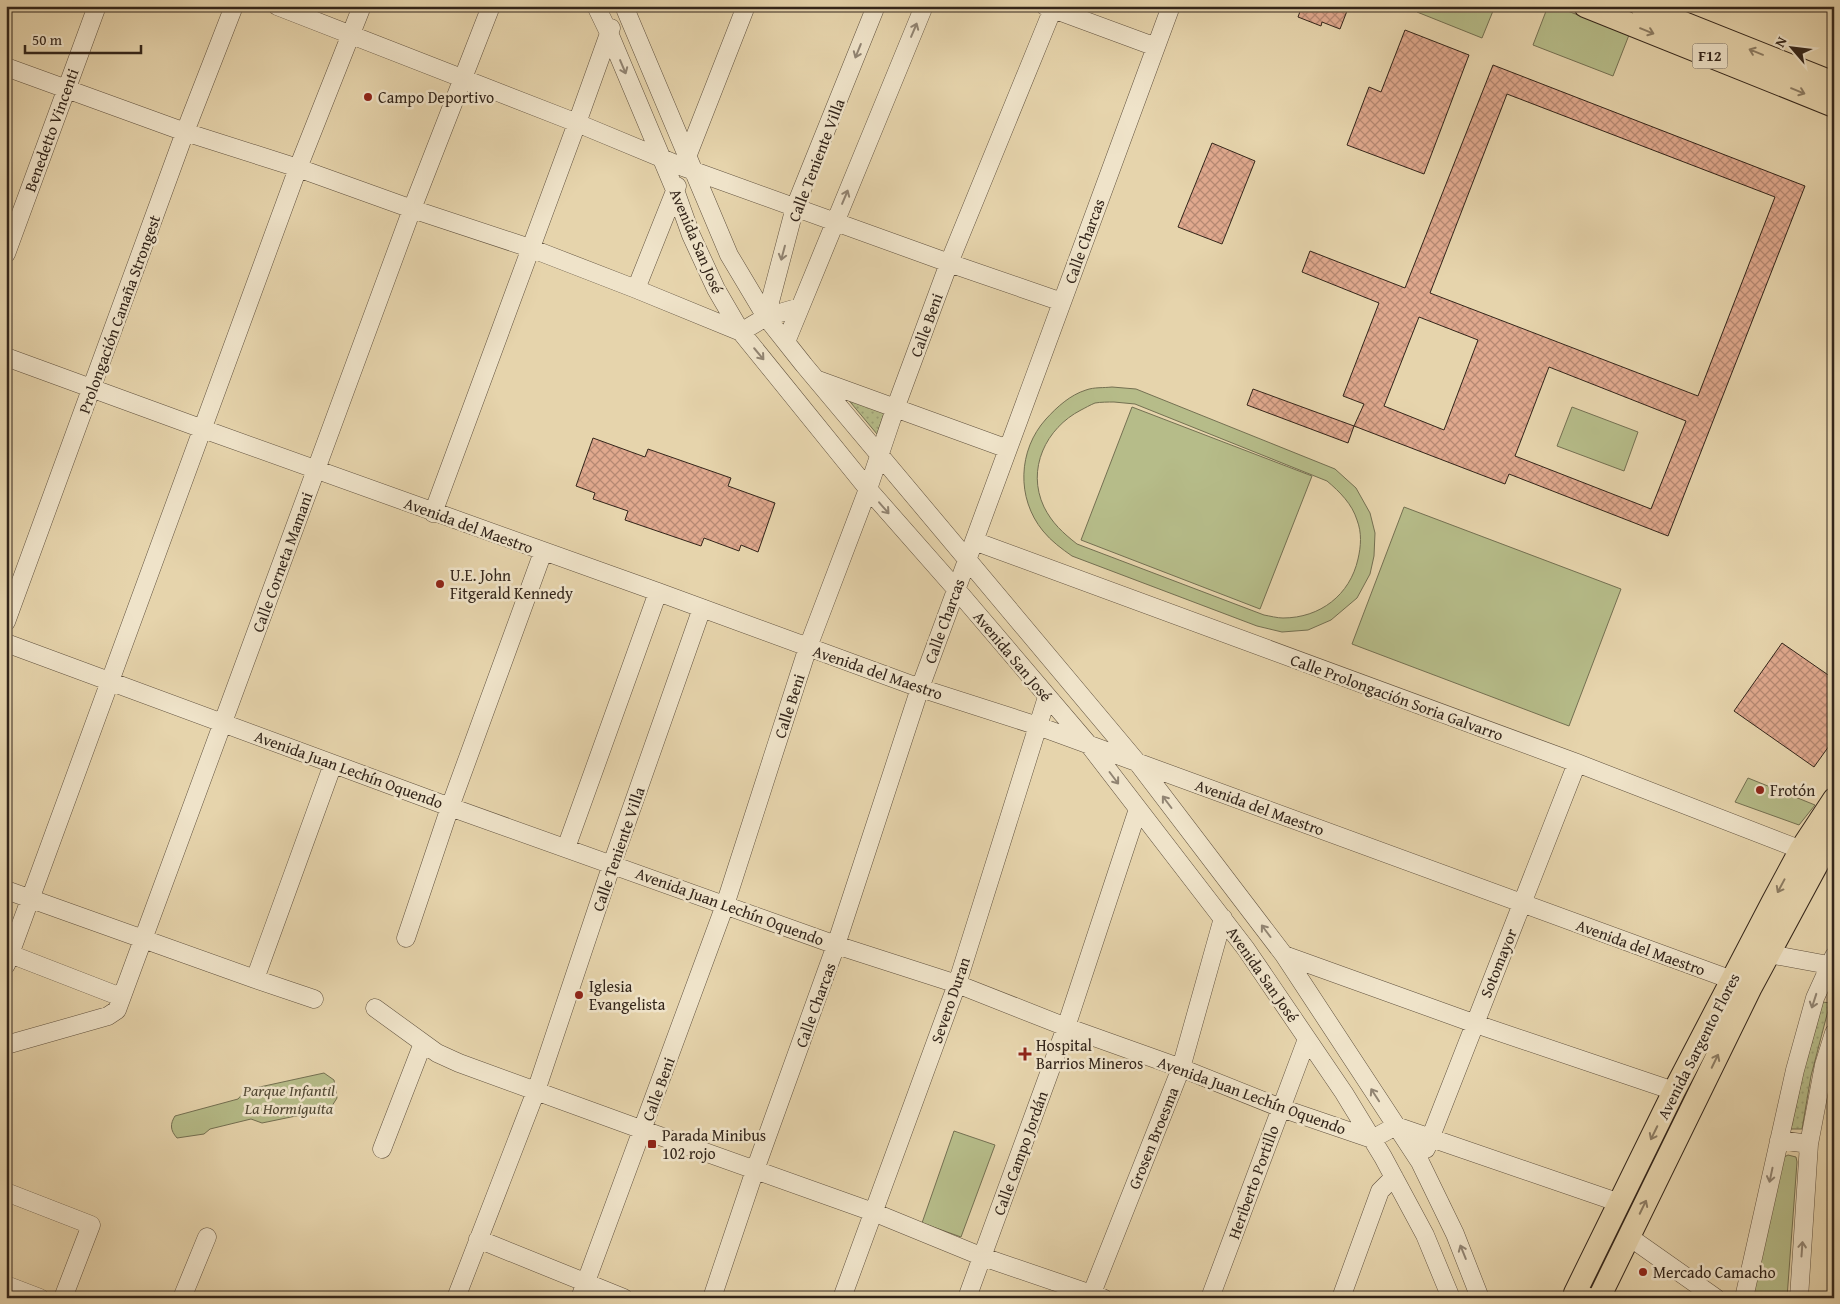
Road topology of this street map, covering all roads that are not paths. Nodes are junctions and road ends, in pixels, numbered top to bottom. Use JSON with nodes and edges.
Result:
{"nodes":[{"id":1,"x":97,"y":6,"type":"edge"},
{"id":2,"x":234,"y":6,"type":"edge"},
{"id":3,"x":277,"y":6,"type":"edge"},
{"id":4,"x":362,"y":6,"type":"edge"},
{"id":5,"x":491,"y":6,"type":"edge"},
{"id":6,"x":596,"y":6,"type":"edge"},
{"id":7,"x":619,"y":6,"type":"edge"},
{"id":8,"x":624,"y":6,"type":"edge"},
{"id":9,"x":746,"y":6,"type":"edge"},
{"id":10,"x":876,"y":6,"type":"edge"},
{"id":11,"x":924,"y":6,"type":"edge"},
{"id":12,"x":1171,"y":6,"type":"edge"},
{"id":13,"x":1641,"y":6,"type":"edge"},
{"id":14,"x":1051,"y":7,"type":"edge"},
{"id":15,"x":1599,"y":9,"type":"edge"},
{"id":16,"x":609,"y":33,"type":"junction"},
{"id":17,"x":351,"y":34,"type":"junction"},
{"id":18,"x":1156,"y":47,"type":"junction"},
{"id":19,"x":6,"y":67,"type":"edge"},
{"id":20,"x":463,"y":78,"type":"junction"},
{"id":21,"x":1834,"y":83,"type":"edge"},
{"id":22,"x":65,"y":89,"type":"junction"},
{"id":23,"x":1834,"y":106,"type":"edge"},
{"id":24,"x":577,"y":124,"type":"junction"},
{"id":25,"x":185,"y":132,"type":"junction"},
{"id":26,"x":661,"y":158,"type":"junction"},
{"id":27,"x":688,"y":165,"type":"junction"},
{"id":28,"x":298,"y":168,"type":"junction"},
{"id":29,"x":675,"y":190,"type":"junction"},
{"id":30,"x":795,"y":207,"type":"junction"},
{"id":31,"x":412,"y":209,"type":"junction"},
{"id":32,"x":835,"y":221,"type":"junction"},
{"id":33,"x":530,"y":248,"type":"junction"},
{"id":34,"x":6,"y":254,"type":"edge"},
{"id":35,"x":949,"y":263,"type":"junction"},
{"id":36,"x":636,"y":289,"type":"junction"},
{"id":37,"x":1062,"y":302,"type":"junction"},
{"id":38,"x":800,"y":307,"type":"junction"},
{"id":39,"x":766,"y":317,"type":"junction"},
{"id":40,"x":741,"y":332,"type":"junction"},
{"id":41,"x":786,"y":342,"type":"junction"},
{"id":42,"x":6,"y":357,"type":"edge"},
{"id":43,"x":816,"y":379,"type":"junction"},
{"id":44,"x":92,"y":388,"type":"junction"},
{"id":45,"x":895,"y":409,"type":"junction"},
{"id":46,"x":203,"y":430,"type":"junction"},
{"id":47,"x":1008,"y":449,"type":"junction"},
{"id":48,"x":879,"y":455,"type":"junction"},
{"id":49,"x":315,"y":470,"type":"junction"},
{"id":50,"x":868,"y":489,"type":"junction"},
{"id":51,"x":433,"y":513,"type":"junction"},
{"id":52,"x":974,"y":540,"type":"junction"},
{"id":53,"x":543,"y":552,"type":"junction"},
{"id":54,"x":966,"y":560,"type":"junction"},
{"id":55,"x":956,"y":589,"type":"junction"},
{"id":56,"x":658,"y":592,"type":"junction"},
{"id":57,"x":702,"y":608,"type":"junction"},
{"id":58,"x":6,"y":622,"type":"edge"},
{"id":59,"x":6,"y":643,"type":"edge"},
{"id":60,"x":808,"y":647,"type":"junction"},
{"id":61,"x":110,"y":681,"type":"junction"},
{"id":62,"x":920,"y":688,"type":"junction"},
{"id":63,"x":1047,"y":697,"type":"junction"},
{"id":64,"x":222,"y":723,"type":"junction"},
{"id":65,"x":1038,"y":726,"type":"junction"},
{"id":66,"x":1089,"y":745,"type":"junction"},
{"id":67,"x":1137,"y":762,"type":"junction"},
{"id":68,"x":1577,"y":763,"type":"junction"},
{"id":69,"x":332,"y":764,"type":"junction"},
{"id":70,"x":1834,"y":799,"type":"edge"},
{"id":71,"x":450,"y":807,"type":"junction"},
{"id":72,"x":1138,"y":809,"type":"junction"},
{"id":73,"x":1834,"y":833,"type":"edge"},
{"id":74,"x":566,"y":848,"type":"junction"},
{"id":75,"x":1810,"y":853,"type":"junction"},
{"id":76,"x":612,"y":864,"type":"junction"},
{"id":77,"x":6,"y":890,"type":"edge"},
{"id":78,"x":30,"y":899,"type":"junction"},
{"id":79,"x":1523,"y":903,"type":"junction"},
{"id":80,"x":725,"y":905,"type":"junction"},
{"id":81,"x":1223,"y":918,"type":"junction"},
{"id":82,"x":406,"y":938,"type":"dead end"},
{"id":83,"x":143,"y":939,"type":"junction"},
{"id":84,"x":836,"y":945,"type":"junction"},
{"id":85,"x":1748,"y":950,"type":"junction"},
{"id":86,"x":1770,"y":954,"type":"junction"},
{"id":87,"x":1284,"y":956,"type":"junction"},
{"id":88,"x":8,"y":960,"type":"edge"},
{"id":89,"x":1832,"y":962,"type":"edge"},
{"id":90,"x":255,"y":979,"type":"junction"},
{"id":91,"x":957,"y":984,"type":"junction"},
{"id":92,"x":1741,"y":984,"type":"junction"},
{"id":93,"x":121,"y":997,"type":"junction"},
{"id":94,"x":314,"y":999,"type":"dead end"},
{"id":95,"x":375,"y":1008,"type":"dead end"},
{"id":96,"x":1474,"y":1023,"type":"junction"},
{"id":97,"x":1066,"y":1027,"type":"junction"},
{"id":98,"x":1834,"y":1033,"type":"edge"},
{"id":99,"x":1307,"y":1039,"type":"junction"},
{"id":100,"x":423,"y":1044,"type":"junction"},
{"id":101,"x":6,"y":1045,"type":"edge"},
{"id":102,"x":1181,"y":1068,"type":"junction"},
{"id":103,"x":536,"y":1091,"type":"junction"},
{"id":104,"x":1674,"y":1091,"type":"junction"},
{"id":105,"x":1281,"y":1108,"type":"junction"},
{"id":106,"x":1396,"y":1126,"type":"junction"},
{"id":107,"x":643,"y":1130,"type":"junction"},
{"id":108,"x":1430,"y":1138,"type":"junction"},
{"id":109,"x":1372,"y":1139,"type":"junction"},
{"id":110,"x":1779,"y":1140,"type":"junction"},
{"id":111,"x":1809,"y":1144,"type":"junction"},
{"id":112,"x":382,"y":1149,"type":"dead end"},
{"id":113,"x":1420,"y":1162,"type":"junction"},
{"id":114,"x":755,"y":1170,"type":"junction"},
{"id":115,"x":1394,"y":1177,"type":"junction"},
{"id":116,"x":6,"y":1192,"type":"edge"},
{"id":117,"x":1620,"y":1203,"type":"junction"},
{"id":118,"x":873,"y":1212,"type":"junction"},
{"id":119,"x":1628,"y":1236,"type":"junction"},
{"id":120,"x":207,"y":1238,"type":"dead end"},
{"id":121,"x":478,"y":1239,"type":"junction"},
{"id":122,"x":983,"y":1257,"type":"junction"},
{"id":123,"x":6,"y":1285,"type":"edge"},
{"id":124,"x":583,"y":1290,"type":"edge"},
{"id":125,"x":1590,"y":1294,"type":"edge"},
{"id":126,"x":1095,"y":1296,"type":"edge"},
{"id":127,"x":34,"y":1297,"type":"edge"},
{"id":128,"x":63,"y":1298,"type":"edge"},
{"id":129,"x":182,"y":1298,"type":"edge"},
{"id":130,"x":456,"y":1298,"type":"edge"},
{"id":131,"x":624,"y":1298,"type":"edge"},
{"id":132,"x":712,"y":1298,"type":"edge"},
{"id":133,"x":842,"y":1298,"type":"edge"},
{"id":134,"x":967,"y":1298,"type":"edge"},
{"id":135,"x":1210,"y":1298,"type":"edge"},
{"id":136,"x":1341,"y":1298,"type":"edge"},
{"id":137,"x":1451,"y":1298,"type":"edge"},
{"id":138,"x":1480,"y":1298,"type":"edge"},
{"id":139,"x":1716,"y":1298,"type":"edge"},
{"id":140,"x":1744,"y":1298,"type":"edge"},
{"id":141,"x":1799,"y":1298,"type":"edge"}],
"edges":[{"from":1,"to":22,"type":"street","name":"Benedetto Vincenti"},
{"from":2,"to":25,"type":"street","name":"Prolongación Canaña Strongest"},
{"from":3,"to":17,"type":"street"},
{"from":4,"to":17,"type":"street"},
{"from":5,"to":20,"type":"street","name":"Calle Corneta Mamani"},
{"from":6,"to":16,"type":"street","name":"Avenida San José"},
{"from":7,"to":16,"type":"street"},
{"from":8,"to":27,"type":"street","name":"Avenida San José"},
{"from":9,"to":27,"type":"street"},
{"from":10,"to":30,"type":"street","name":"Calle Teniente Villa","one_way":true},
{"from":32,"to":11,"type":"street","one_way":true},
{"from":12,"to":18,"type":"street","name":"Calle Charcas"},
{"from":21,"to":13,"type":"main road","number":"F12","one_way":true},
{"from":14,"to":18,"type":"street"},
{"from":14,"to":35,"type":"street","name":"Calle Beni"},
{"from":15,"to":23,"type":"main road","number":"F12","one_way":true},
{"from":16,"to":24,"type":"street"},
{"from":16,"to":26,"type":"street","name":"Avenida San José","one_way":true},
{"from":17,"to":20,"type":"street"},
{"from":17,"to":28,"type":"street"},
{"from":18,"to":37,"type":"street","name":"Calle Charcas"},
{"from":19,"to":22,"type":"street"},
{"from":20,"to":24,"type":"street"},
{"from":20,"to":31,"type":"street","name":"Calle Corneta Mamani"},
{"from":22,"to":25,"type":"street"},
{"from":22,"to":34,"type":"street","name":"Benedetto Vincenti"},
{"from":24,"to":26,"type":"street"},
{"from":24,"to":33,"type":"street"},
{"from":25,"to":28,"type":"street"},
{"from":25,"to":44,"type":"street","name":"Prolongación Canaña Strongest"},
{"from":26,"to":27,"type":"street"},
{"from":26,"to":29,"type":"street","name":"Avenida San José"},
{"from":27,"to":29,"type":"street"},
{"from":27,"to":30,"type":"street"},
{"from":27,"to":39,"type":"street","name":"Avenida San José"},
{"from":28,"to":31,"type":"street"},
{"from":28,"to":46,"type":"street"},
{"from":29,"to":36,"type":"street"},
{"from":29,"to":40,"type":"street","name":"Avenida San José"},
{"from":30,"to":32,"type":"street"},
{"from":30,"to":39,"type":"street","name":"Calle Teniente Villa","one_way":true},
{"from":31,"to":33,"type":"street"},
{"from":31,"to":49,"type":"street","name":"Calle Corneta Mamani"},
{"from":32,"to":35,"type":"street"},
{"from":32,"to":38,"type":"street"},
{"from":33,"to":36,"type":"street"},
{"from":33,"to":51,"type":"street"},
{"from":35,"to":37,"type":"street"},
{"from":35,"to":45,"type":"street","name":"Calle Beni"},
{"from":36,"to":40,"type":"street"},
{"from":37,"to":47,"type":"street","name":"Calle Charcas"},
{"from":38,"to":39,"type":"street"},
{"from":38,"to":41,"type":"street"},
{"from":39,"to":40,"type":"street"},
{"from":39,"to":41,"type":"street","name":"Avenida San José"},
{"from":40,"to":50,"type":"street","name":"Avenida San José","one_way":true},
{"from":41,"to":43,"type":"street","name":"Avenida San José"},
{"from":42,"to":44,"type":"street","name":"Avenida del Maestro"},
{"from":43,"to":45,"type":"street"},
{"from":43,"to":48,"type":"street","name":"Avenida San José"},
{"from":44,"to":46,"type":"street","name":"Avenida del Maestro"},
{"from":44,"to":58,"type":"street","name":"Prolongación Canaña Strongest"},
{"from":45,"to":47,"type":"street"},
{"from":45,"to":48,"type":"street","name":"Calle Beni"},
{"from":46,"to":49,"type":"street","name":"Avenida del Maestro"},
{"from":46,"to":61,"type":"street"},
{"from":47,"to":52,"type":"street","name":"Calle Charcas"},
{"from":48,"to":50,"type":"street","name":"Calle Beni"},
{"from":48,"to":54,"type":"street","name":"Avenida San José"},
{"from":49,"to":51,"type":"street","name":"Avenida del Maestro"},
{"from":49,"to":64,"type":"street","name":"Calle Corneta Mamani"},
{"from":50,"to":55,"type":"street","name":"Avenida San José","one_way":true},
{"from":50,"to":60,"type":"street","name":"Calle Beni"},
{"from":51,"to":53,"type":"street","name":"Avenida del Maestro"},
{"from":52,"to":54,"type":"street","name":"Calle Charcas"},
{"from":52,"to":68,"type":"street","name":"Calle Prolongación Soria Galvarro"},
{"from":53,"to":56,"type":"street","name":"Avenida del Maestro"},
{"from":53,"to":71,"type":"street"},
{"from":54,"to":55,"type":"street","name":"Calle Charcas"},
{"from":54,"to":67,"type":"street","name":"Avenida San José"},
{"from":55,"to":62,"type":"street","name":"Calle Charcas"},
{"from":55,"to":63,"type":"street","name":"Avenida San José"},
{"from":56,"to":57,"type":"street","name":"Avenida del Maestro"},
{"from":56,"to":74,"type":"street"},
{"from":57,"to":60,"type":"street","name":"Avenida del Maestro"},
{"from":57,"to":76,"type":"street","name":"Calle Teniente Villa"},
{"from":59,"to":61,"type":"street","name":"Avenida Juan Lechín Oquendo"},
{"from":60,"to":62,"type":"street","name":"Avenida del Maestro"},
{"from":60,"to":80,"type":"street","name":"Calle Beni"},
{"from":61,"to":64,"type":"street","name":"Avenida Juan Lechín Oquendo"},
{"from":61,"to":78,"type":"street"},
{"from":62,"to":65,"type":"street","name":"Avenida del Maestro"},
{"from":62,"to":84,"type":"street","name":"Calle Charcas"},
{"from":63,"to":65,"type":"street","name":"Severo Duran"},
{"from":63,"to":66,"type":"street","name":"Avenida San José"},
{"from":64,"to":69,"type":"street","name":"Avenida Juan Lechín Oquendo"},
{"from":64,"to":83,"type":"street","name":"Calle Corneta Mamani"},
{"from":65,"to":66,"type":"street","name":"Avenida del Maestro"},
{"from":65,"to":91,"type":"street","name":"Severo Duran"},
{"from":66,"to":67,"type":"street","name":"Avenida del Maestro"},
{"from":66,"to":72,"type":"street","name":"Avenida San José","one_way":true},
{"from":67,"to":79,"type":"street","name":"Avenida del Maestro"},
{"from":87,"to":67,"type":"street","name":"Avenida San José","one_way":true},
{"from":68,"to":75,"type":"street","name":"Calle Prolongación Soria Galvarro"},
{"from":68,"to":79,"type":"street","name":"Sotomayor"},
{"from":69,"to":71,"type":"street","name":"Avenida Juan Lechín Oquendo"},
{"from":69,"to":90,"type":"street"},
{"from":70,"to":75,"type":"main road","name":"Avenida Sargento Flores"},
{"from":71,"to":74,"type":"street","name":"Avenida Juan Lechín Oquendo"},
{"from":71,"to":82,"type":"street"},
{"from":72,"to":81,"type":"street","name":"Avenida San José"},
{"from":72,"to":97,"type":"street","name":"Calle Campo Jordán"},
{"from":73,"to":75,"type":"main road","name":"Avenida Sargento Flores"},
{"from":74,"to":76,"type":"street","name":"Avenida Juan Lechín Oquendo"},
{"from":75,"to":85,"type":"main road","name":"Avenida Sargento Flores","one_way":true},
{"from":75,"to":86,"type":"main road","name":"Avenida Sargento Flores"},
{"from":76,"to":80,"type":"street","name":"Avenida Juan Lechín Oquendo"},
{"from":76,"to":103,"type":"street","name":"Calle Teniente Villa"},
{"from":77,"to":78,"type":"street"},
{"from":78,"to":83,"type":"street"},
{"from":78,"to":88,"type":"street"},
{"from":79,"to":92,"type":"street","name":"Avenida del Maestro"},
{"from":79,"to":96,"type":"street","name":"Sotomayor"},
{"from":80,"to":84,"type":"street","name":"Avenida Juan Lechín Oquendo"},
{"from":80,"to":107,"type":"street","name":"Calle Beni"},
{"from":81,"to":99,"type":"street","name":"Avenida San José"},
{"from":81,"to":102,"type":"street","name":"Grosen Broesma"},
{"from":83,"to":90,"type":"street"},
{"from":83,"to":93,"type":"street","name":"Calle Corneta Mamani"},
{"from":84,"to":91,"type":"street","name":"Avenida Juan Lechín Oquendo"},
{"from":84,"to":114,"type":"street","name":"Calle Charcas"},
{"from":85,"to":86,"type":"street"},
{"from":85,"to":92,"type":"main road","name":"Avenida Sargento Flores"},
{"from":86,"to":89,"type":"street"},
{"from":86,"to":92,"type":"main road","name":"Avenida Sargento Flores"},
{"from":87,"to":96,"type":"street"},
{"from":106,"to":87,"type":"street","name":"Avenida San José","one_way":true},
{"from":88,"to":93,"type":"street"},
{"from":89,"to":110,"type":"street","one_way":true},
{"from":90,"to":94,"type":"street"},
{"from":91,"to":97,"type":"street","name":"Avenida Juan Lechín Oquendo"},
{"from":91,"to":118,"type":"street","name":"Severo Duran"},
{"from":92,"to":104,"type":"main road","name":"Avenida Sargento Flores"},
{"from":119,"to":92,"type":"main road","name":"Avenida Sargento Flores","one_way":true},
{"from":93,"to":101,"type":"street","name":"Calle Corneta Mamani"},
{"from":95,"to":100,"type":"street"},
{"from":96,"to":104,"type":"street"},
{"from":96,"to":108,"type":"street","name":"Sotomayor"},
{"from":97,"to":102,"type":"street","name":"Avenida Juan Lechín Oquendo"},
{"from":97,"to":122,"type":"street","name":"Calle Campo Jordán"},
{"from":98,"to":111,"type":"street"},
{"from":99,"to":105,"type":"street","name":"Heriberto Portillo"},
{"from":99,"to":109,"type":"street","name":"Avenida San José"},
{"from":100,"to":103,"type":"street"},
{"from":100,"to":112,"type":"street"},
{"from":102,"to":105,"type":"street","name":"Avenida Juan Lechín Oquendo"},
{"from":102,"to":126,"type":"street","name":"Grosen Broesma"},
{"from":103,"to":107,"type":"street"},
{"from":103,"to":121,"type":"street","name":"Calle Teniente Villa"},
{"from":104,"to":117,"type":"main road","name":"Avenida Sargento Flores","one_way":true},
{"from":105,"to":109,"type":"street","name":"Avenida Juan Lechín Oquendo"},
{"from":105,"to":135,"type":"street","name":"Heriberto Portillo"},
{"from":106,"to":108,"type":"street"},
{"from":106,"to":109,"type":"street"},
{"from":106,"to":113,"type":"street","name":"Avenida San José"},
{"from":107,"to":114,"type":"street"},
{"from":107,"to":124,"type":"street","name":"Calle Beni"},
{"from":108,"to":113,"type":"street","name":"Sotomayor"},
{"from":108,"to":117,"type":"street"},
{"from":109,"to":115,"type":"street","name":"Avenida San José"},
{"from":110,"to":111,"type":"street"},
{"from":110,"to":140,"type":"street","one_way":true},
{"from":141,"to":111,"type":"street","one_way":true},
{"from":138,"to":113,"type":"street","name":"Avenida San José","one_way":true},
{"from":114,"to":118,"type":"street"},
{"from":114,"to":132,"type":"street","name":"Calle Charcas"},
{"from":115,"to":136,"type":"street"},
{"from":115,"to":137,"type":"street","name":"Avenida San José"},
{"from":116,"to":128,"type":"street"},
{"from":117,"to":125,"type":"main road","name":"Avenida Sargento Flores"},
{"from":118,"to":122,"type":"street"},
{"from":118,"to":133,"type":"street","name":"Severo Duran"},
{"from":119,"to":125,"type":"main road","name":"Avenida Sargento Flores"},
{"from":119,"to":139,"type":"street"},
{"from":120,"to":129,"type":"street"},
{"from":121,"to":124,"type":"street"},
{"from":121,"to":130,"type":"street","name":"Calle Teniente Villa"},
{"from":122,"to":126,"type":"street"},
{"from":122,"to":134,"type":"street","name":"Calle Campo Jordán"},
{"from":123,"to":127,"type":"street"},
{"from":124,"to":131,"type":"street"}]}
